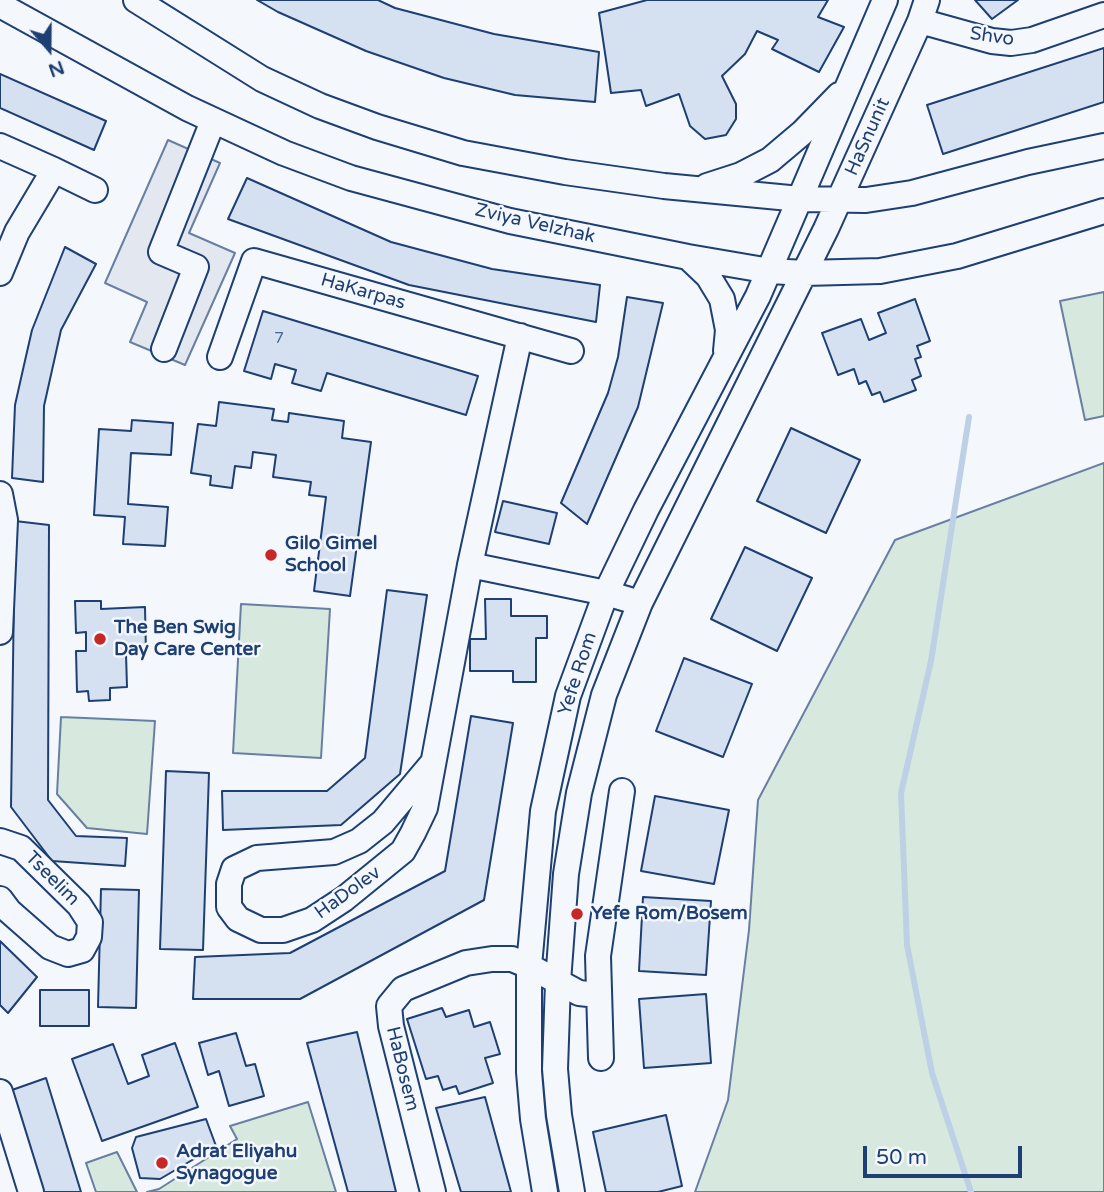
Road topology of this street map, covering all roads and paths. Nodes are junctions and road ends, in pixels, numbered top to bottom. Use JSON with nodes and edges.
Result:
{"nodes":[{"id":1,"x":136,"y":0,"type":"edge"},
{"id":2,"x":885,"y":0,"type":"edge"},
{"id":3,"x":0,"y":5,"type":"edge"},
{"id":4,"x":923,"y":10,"type":"edge"},
{"id":5,"x":1104,"y":15,"type":"edge"},
{"id":6,"x":851,"y":82,"type":"junction"},
{"id":7,"x":214,"y":121,"type":"junction"},
{"id":8,"x":0,"y":146,"type":"edge"},
{"id":9,"x":1104,"y":146,"type":"edge"},
{"id":10,"x":54,"y":170,"type":"junction"},
{"id":11,"x":696,"y":189,"type":"junction"},
{"id":12,"x":95,"y":190,"type":"dead end"},
{"id":13,"x":800,"y":199,"type":"junction"},
{"id":14,"x":840,"y":200,"type":"junction"},
{"id":15,"x":1104,"y":211,"type":"edge"},
{"id":16,"x":688,"y":257,"type":"junction"},
{"id":17,"x":770,"y":271,"type":"junction"},
{"id":18,"x":0,"y":273,"type":"edge"},
{"id":19,"x":805,"y":273,"type":"junction"},
{"id":20,"x":520,"y":337,"type":"junction"},
{"id":21,"x":164,"y":349,"type":"dead end"},
{"id":22,"x":571,"y":351,"type":"dead end"},
{"id":23,"x":726,"y":356,"type":"junction"},
{"id":24,"x":220,"y":357,"type":"dead end"},
{"id":25,"x":0,"y":494,"type":"edge"},
{"id":26,"x":470,"y":565,"type":"junction"},
{"id":27,"x":606,"y":593,"type":"junction"},
{"id":28,"x":640,"y":603,"type":"junction"},
{"id":29,"x":0,"y":632,"type":"edge"},
{"id":30,"x":431,"y":765,"type":"junction"},
{"id":31,"x":622,"y":791,"type":"dead end"},
{"id":32,"x":0,"y":841,"type":"edge"},
{"id":33,"x":0,"y":898,"type":"edge"},
{"id":34,"x":529,"y":965,"type":"junction"},
{"id":35,"x":558,"y":982,"type":"junction"},
{"id":36,"x":598,"y":995,"type":"junction"},
{"id":37,"x":601,"y":1058,"type":"dead end"},
{"id":38,"x":0,"y":1092,"type":"edge"},
{"id":39,"x":31,"y":1192,"type":"edge"},
{"id":40,"x":433,"y":1192,"type":"edge"},
{"id":41,"x":545,"y":1192,"type":"edge"},
{"id":42,"x":572,"y":1192,"type":"edge"}],
"edges":[{"from":1,"to":11,"type":"street"},
{"from":2,"to":6,"type":"street","name":"HaSnunit"},
{"from":3,"to":7,"type":"street","name":"Zviya VeIzhak"},
{"from":4,"to":5,"type":"street","name":"Shvo"},
{"from":4,"to":14,"type":"street","name":"HaSnunit"},
{"from":6,"to":11,"type":"street"},
{"from":6,"to":13,"type":"street","name":"HaSnunit"},
{"from":7,"to":16,"type":"street","name":"Zviya VeIzhak"},
{"from":7,"to":21,"type":"street"},
{"from":8,"to":10,"type":"street"},
{"from":9,"to":14,"type":"street"},
{"from":10,"to":12,"type":"street"},
{"from":10,"to":18,"type":"street"},
{"from":11,"to":13,"type":"street"},
{"from":13,"to":14,"type":"street"},
{"from":13,"to":17,"type":"street","name":"Yefe Rom"},
{"from":14,"to":19,"type":"street","name":"HaSnunit"},
{"from":15,"to":19,"type":"street","name":"Zviya VeIzhak"},
{"from":16,"to":17,"type":"street","name":"Zviya VeIzhak"},
{"from":16,"to":23,"type":"street"},
{"from":17,"to":19,"type":"street","name":"Zviya VeIzhak"},
{"from":17,"to":23,"type":"street","name":"Yefe Rom"},
{"from":19,"to":28,"type":"street","name":"Yefe Rom"},
{"from":20,"to":22,"type":"street","name":"HaKarpas"},
{"from":20,"to":24,"type":"street","name":"HaKarpas"},
{"from":20,"to":26,"type":"street","name":"HaDolev"},
{"from":23,"to":27,"type":"street","name":"Yefe Rom"},
{"from":25,"to":29,"type":"street"},
{"from":26,"to":27,"type":"street"},
{"from":26,"to":30,"type":"street","name":"HaDolev"},
{"from":27,"to":28,"type":"street"},
{"from":27,"to":34,"type":"street","name":"Yefe Rom"},
{"from":28,"to":35,"type":"street","name":"Yefe Rom"},
{"from":30,"to":30,"type":"street","name":"HaDolev"},
{"from":31,"to":36,"type":"street"},
{"from":32,"to":33,"type":"street","name":"Tseelim"},
{"from":34,"to":35,"type":"street","name":"HaBosem"},
{"from":34,"to":40,"type":"street","name":"HaBosem"},
{"from":34,"to":41,"type":"street","name":"Yefe Rom"},
{"from":35,"to":36,"type":"street","name":"HaBosem"},
{"from":35,"to":42,"type":"street","name":"Yefe Rom"},
{"from":36,"to":37,"type":"street"},
{"from":38,"to":39,"type":"street"}]}
